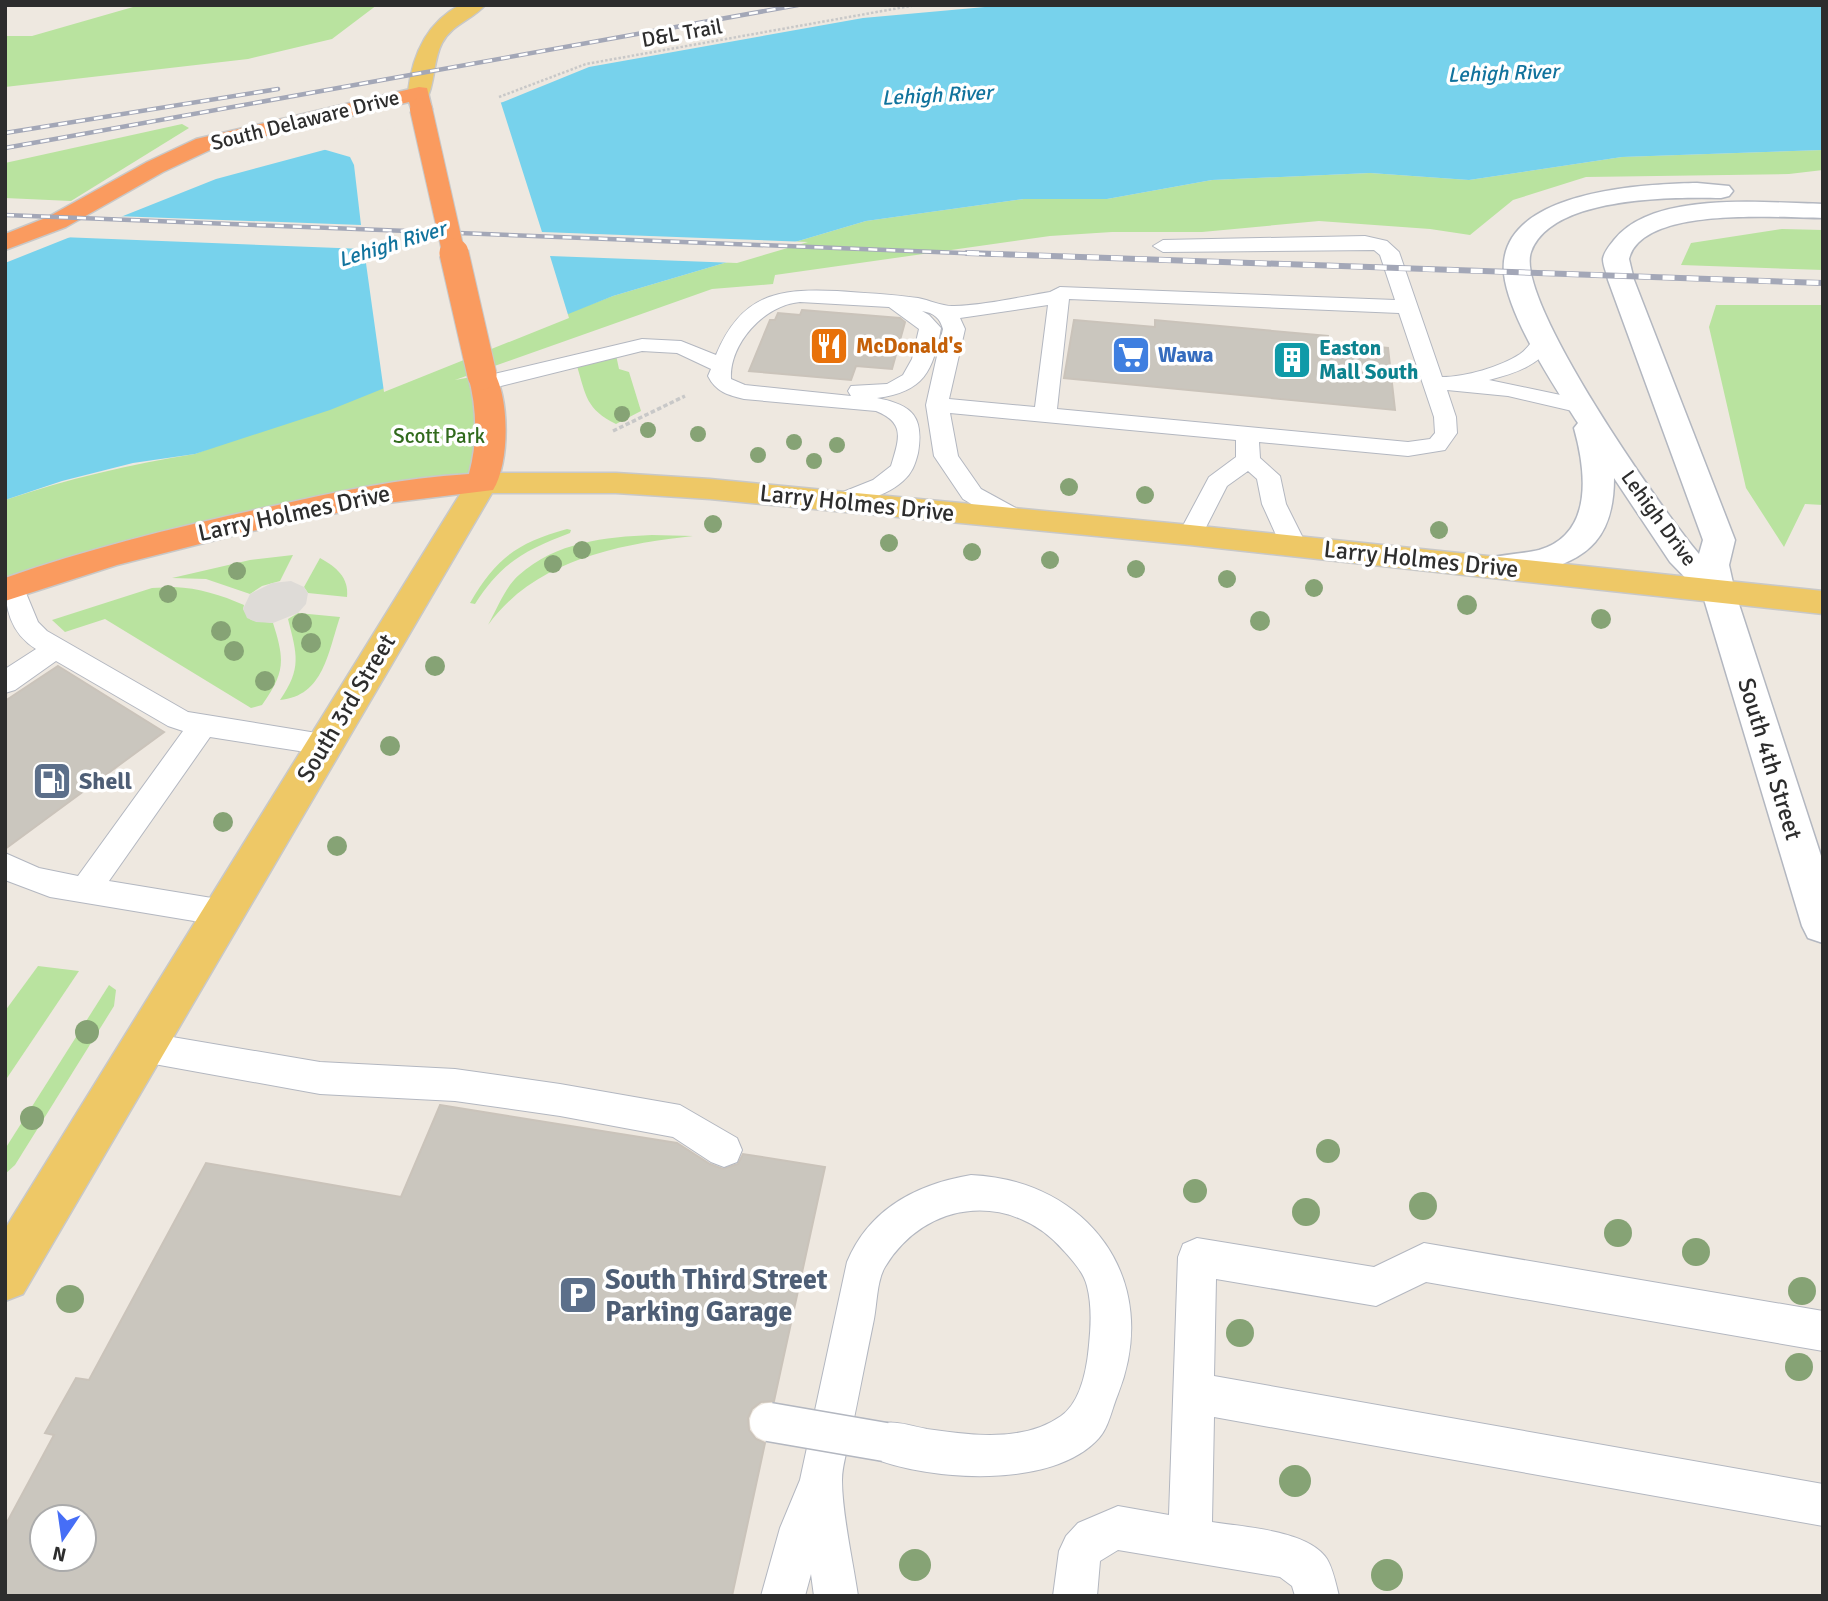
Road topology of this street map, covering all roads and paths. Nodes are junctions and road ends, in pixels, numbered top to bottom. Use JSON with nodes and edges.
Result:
{"nodes":[{"id":1,"x":475,"y":5,"type":"edge"},
{"id":2,"x":916,"y":5,"type":"edge"},
{"id":3,"x":499,"y":97,"type":"dead end"},
{"id":4,"x":420,"y":101,"type":"junction"},
{"id":5,"x":1823,"y":193,"type":"edge"},
{"id":6,"x":1823,"y":211,"type":"edge"},
{"id":7,"x":5,"y":243,"type":"edge"},
{"id":8,"x":1163,"y":246,"type":"dead end"},
{"id":9,"x":1059,"y":297,"type":"junction"},
{"id":10,"x":884,"y":301,"type":"junction"},
{"id":11,"x":1407,"y":307,"type":"junction"},
{"id":12,"x":945,"y":314,"type":"junction"},
{"id":13,"x":1544,"y":342,"type":"junction"},
{"id":14,"x":721,"y":373,"type":"junction"},
{"id":15,"x":484,"y":379,"type":"junction"},
{"id":16,"x":1434,"y":383,"type":"junction"},
{"id":17,"x":1459,"y":383,"type":"junction"},
{"id":18,"x":937,"y":405,"type":"junction"},
{"id":19,"x":1581,"y":406,"type":"junction"},
{"id":20,"x":1045,"y":415,"type":"junction"},
{"id":21,"x":1247,"y":435,"type":"junction"},
{"id":22,"x":1248,"y":460,"type":"junction"},
{"id":23,"x":482,"y":483,"type":"junction"},
{"id":24,"x":842,"y":501,"type":"junction"},
{"id":25,"x":1016,"y":519,"type":"junction"},
{"id":26,"x":1190,"y":535,"type":"junction"},
{"id":27,"x":1294,"y":546,"type":"junction"},
{"id":28,"x":1497,"y":568,"type":"junction"},
{"id":29,"x":8,"y":588,"type":"edge"},
{"id":30,"x":1718,"y":592,"type":"junction"},
{"id":31,"x":1823,"y":603,"type":"edge"},
{"id":32,"x":56,"y":648,"type":"junction"},
{"id":33,"x":5,"y":683,"type":"edge"},
{"id":34,"x":203,"y":725,"type":"junction"},
{"id":35,"x":325,"y":744,"type":"junction"},
{"id":36,"x":5,"y":865,"type":"edge"},
{"id":37,"x":85,"y":891,"type":"junction"},
{"id":38,"x":224,"y":913,"type":"junction"},
{"id":39,"x":1823,"y":926,"type":"edge"},
{"id":40,"x":143,"y":1047,"type":"junction"},
{"id":41,"x":724,"y":1150,"type":"dead end"},
{"id":42,"x":5,"y":1276,"type":"edge"},
{"id":43,"x":1823,"y":1331,"type":"edge"},
{"id":44,"x":1193,"y":1393,"type":"junction"},
{"id":45,"x":769,"y":1422,"type":"dead end"},
{"id":46,"x":821,"y":1479,"type":"junction"},
{"id":47,"x":1823,"y":1505,"type":"edge"},
{"id":48,"x":1191,"y":1538,"type":"junction"},
{"id":49,"x":783,"y":1596,"type":"edge"},
{"id":50,"x":836,"y":1596,"type":"edge"},
{"id":51,"x":1075,"y":1596,"type":"edge"},
{"id":52,"x":1317,"y":1596,"type":"edge"}],
"edges":[{"from":1,"to":4,"type":"main road"},
{"from":2,"to":3,"type":"path","name":"D&L Trail"},
{"from":4,"to":7,"type":"highway","name":"South Delaware Drive"},
{"from":4,"to":15,"type":"highway","name":"South 3rd Street","bridge":true},
{"from":5,"to":13,"type":"street","name":"Lehigh Drive"},
{"from":6,"to":30,"type":"street","name":"Lehigh Drive"},
{"from":8,"to":11,"type":"lane"},
{"from":9,"to":11,"type":"lane"},
{"from":9,"to":12,"type":"lane"},
{"from":9,"to":20,"type":"lane"},
{"from":10,"to":12,"type":"lane"},
{"from":10,"to":14,"type":"lane"},
{"from":10,"to":14,"type":"lane"},
{"from":11,"to":16,"type":"lane"},
{"from":12,"to":18,"type":"lane"},
{"from":13,"to":17,"type":"lane"},
{"from":13,"to":19,"type":"street","name":"Lehigh Drive"},
{"from":14,"to":15,"type":"lane"},
{"from":14,"to":24,"type":"lane"},
{"from":15,"to":23,"type":"highway","name":"South 3rd Street"},
{"from":16,"to":17,"type":"lane"},
{"from":16,"to":21,"type":"lane"},
{"from":17,"to":19,"type":"lane"},
{"from":18,"to":20,"type":"lane"},
{"from":18,"to":25,"type":"lane"},
{"from":19,"to":28,"type":"street"},
{"from":19,"to":30,"type":"street","name":"Lehigh Drive"},
{"from":20,"to":21,"type":"lane"},
{"from":21,"to":22,"type":"lane"},
{"from":22,"to":26,"type":"lane"},
{"from":22,"to":27,"type":"lane"},
{"from":23,"to":24,"type":"main road","name":"Larry Holmes Drive"},
{"from":23,"to":29,"type":"highway","name":"Larry Holmes Drive"},
{"from":23,"to":35,"type":"main road","name":"South 3rd Street"},
{"from":24,"to":25,"type":"main road","name":"Larry Holmes Drive"},
{"from":25,"to":26,"type":"main road","name":"Larry Holmes Drive"},
{"from":26,"to":27,"type":"main road","name":"Larry Holmes Drive"},
{"from":27,"to":28,"type":"main road","name":"Larry Holmes Drive"},
{"from":28,"to":30,"type":"main road","name":"Larry Holmes Drive"},
{"from":29,"to":32,"type":"lane"},
{"from":30,"to":31,"type":"main road","name":"Larry Holmes Drive"},
{"from":30,"to":39,"type":"street","name":"South 4th Street"},
{"from":32,"to":33,"type":"lane"},
{"from":32,"to":34,"type":"lane"},
{"from":34,"to":35,"type":"lane"},
{"from":34,"to":37,"type":"lane"},
{"from":35,"to":38,"type":"main road","name":"South 3rd Street"},
{"from":36,"to":37,"type":"lane"},
{"from":37,"to":38,"type":"lane"},
{"from":38,"to":40,"type":"main road","name":"South 3rd Street"},
{"from":40,"to":41,"type":"lane"},
{"from":40,"to":42,"type":"main road","name":"South 3rd Street"},
{"from":43,"to":44,"type":"lane"},
{"from":44,"to":47,"type":"lane"},
{"from":44,"to":48,"type":"lane"},
{"from":45,"to":46,"type":"lane","bridge":true},
{"from":46,"to":49,"type":"lane"},
{"from":46,"to":50,"type":"lane"},
{"from":48,"to":51,"type":"lane"},
{"from":48,"to":52,"type":"lane"}]}
